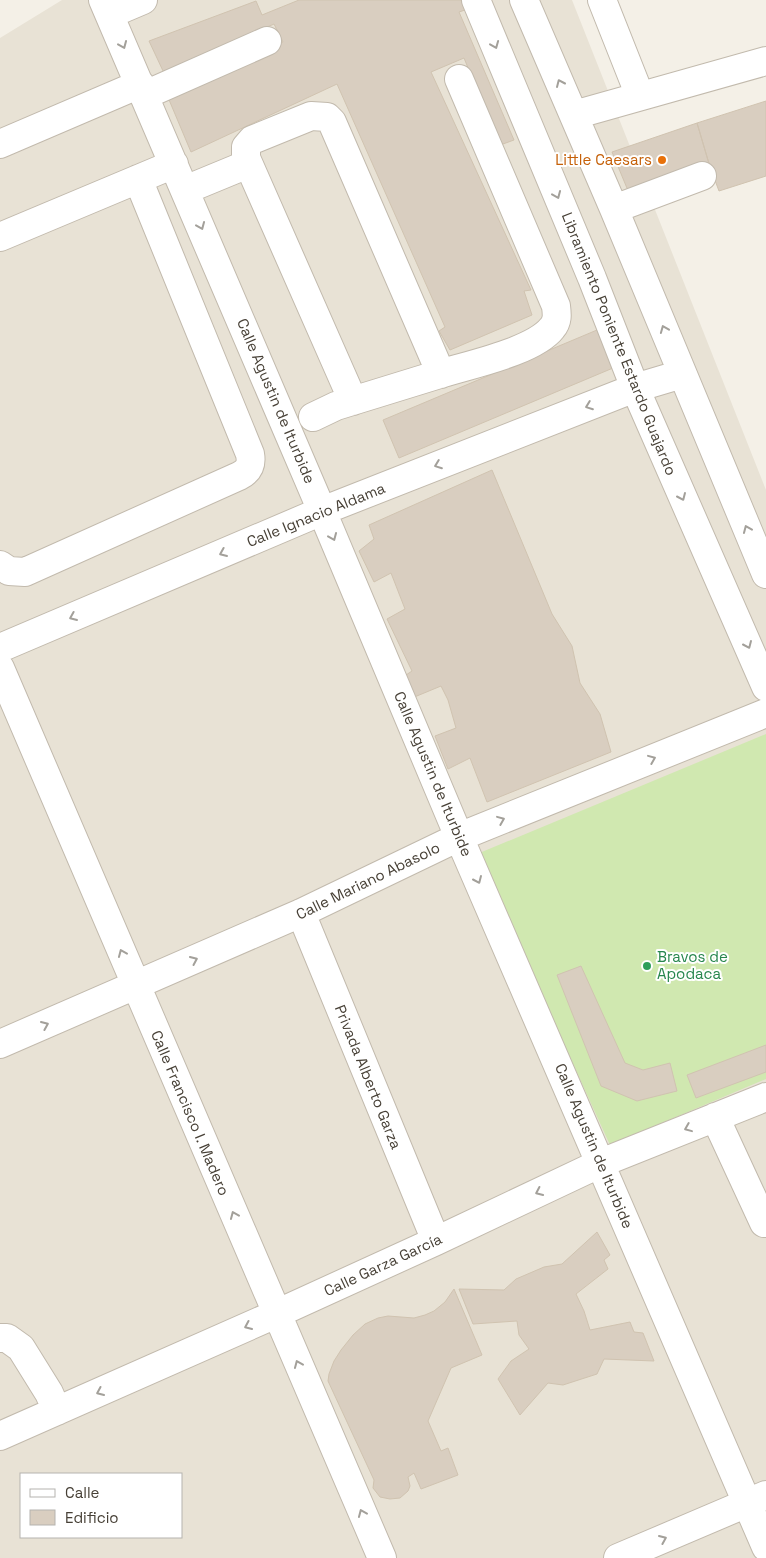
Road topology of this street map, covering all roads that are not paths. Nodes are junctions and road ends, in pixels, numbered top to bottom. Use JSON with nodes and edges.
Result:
{"nodes":[{"id":1,"x":143,"y":0,"type":"edge"},
{"id":2,"x":476,"y":0,"type":"edge"},
{"id":3,"x":524,"y":0,"type":"edge"},
{"id":4,"x":602,"y":0,"type":"edge"},
{"id":5,"x":107,"y":7,"type":"edge"},
{"id":6,"x":267,"y":40,"type":"dead end"},
{"id":7,"x":766,"y":60,"type":"edge"},
{"id":8,"x":459,"y":79,"type":"dead end"},
{"id":9,"x":142,"y":90,"type":"junction"},
{"id":10,"x":640,"y":96,"type":"junction"},
{"id":11,"x":574,"y":115,"type":"junction"},
{"id":12,"x":0,"y":144,"type":"edge"},
{"id":13,"x":174,"y":164,"type":"junction"},
{"id":14,"x":248,"y":164,"type":"junction"},
{"id":15,"x":702,"y":176,"type":"dead end"},
{"id":16,"x":138,"y":180,"type":"junction"},
{"id":17,"x":185,"y":190,"type":"junction"},
{"id":18,"x":614,"y":209,"type":"junction"},
{"id":19,"x":0,"y":237,"type":"edge"},
{"id":20,"x":441,"y":374,"type":"junction"},
{"id":21,"x":682,"y":374,"type":"junction"},
{"id":22,"x":635,"y":388,"type":"junction"},
{"id":23,"x":353,"y":401,"type":"junction"},
{"id":24,"x":313,"y":416,"type":"dead end"},
{"id":25,"x":322,"y":511,"type":"junction"},
{"id":26,"x":0,"y":565,"type":"edge"},
{"id":27,"x":766,"y":574,"type":"edge"},
{"id":28,"x":0,"y":648,"type":"edge"},
{"id":29,"x":0,"y":668,"type":"edge"},
{"id":30,"x":766,"y":687,"type":"edge"},
{"id":31,"x":766,"y":713,"type":"edge"},
{"id":32,"x":459,"y":837,"type":"junction"},
{"id":33,"x":301,"y":913,"type":"junction"},
{"id":34,"x":136,"y":986,"type":"junction"},
{"id":35,"x":0,"y":1044,"type":"edge"},
{"id":36,"x":766,"y":1097,"type":"edge"},
{"id":37,"x":715,"y":1118,"type":"junction"},
{"id":38,"x":601,"y":1163,"type":"junction"},
{"id":39,"x":764,"y":1223,"type":"dead end"},
{"id":40,"x":436,"y":1241,"type":"junction"},
{"id":41,"x":276,"y":1314,"type":"junction"},
{"id":42,"x":0,"y":1338,"type":"edge"},
{"id":43,"x":57,"y":1410,"type":"junction"},
{"id":44,"x":0,"y":1436,"type":"edge"},
{"id":45,"x":757,"y":1498,"type":"edge"},
{"id":46,"x":766,"y":1547,"type":"edge"},
{"id":47,"x":382,"y":1558,"type":"edge"},
{"id":48,"x":618,"y":1558,"type":"edge"}],
"edges":[{"from":1,"to":5,"type":"street"},
{"from":2,"to":22,"type":"street","name":"Libramiento Poniente Estardo Guajardo","one_way":true},
{"from":11,"to":3,"type":"street","one_way":true},
{"from":4,"to":10,"type":"street"},
{"from":5,"to":9,"type":"street","name":"Calle Agustin de Iturbide","one_way":true},
{"from":6,"to":9,"type":"street"},
{"from":7,"to":10,"type":"street"},
{"from":8,"to":20,"type":"street"},
{"from":9,"to":12,"type":"street"},
{"from":9,"to":13,"type":"street","name":"Calle Agustin de Iturbide"},
{"from":10,"to":11,"type":"street"},
{"from":11,"to":18,"type":"street"},
{"from":13,"to":16,"type":"street"},
{"from":13,"to":17,"type":"street","name":"Calle Agustin de Iturbide"},
{"from":14,"to":17,"type":"street"},
{"from":14,"to":20,"type":"street"},
{"from":14,"to":23,"type":"street"},
{"from":15,"to":18,"type":"street"},
{"from":16,"to":19,"type":"street"},
{"from":16,"to":26,"type":"street"},
{"from":17,"to":25,"type":"street","name":"Calle Agustin de Iturbide","one_way":true},
{"from":21,"to":18,"type":"street","one_way":true},
{"from":20,"to":23,"type":"street"},
{"from":21,"to":22,"type":"street","name":"Calle Ignacio Aldama"},
{"from":27,"to":21,"type":"street","one_way":true},
{"from":22,"to":25,"type":"street","name":"Calle Ignacio Aldama","one_way":true},
{"from":22,"to":30,"type":"street","name":"Libramiento Poniente Estardo Guajardo","one_way":true},
{"from":23,"to":24,"type":"street"},
{"from":25,"to":28,"type":"street","name":"Calle Ignacio Aldama","one_way":true},
{"from":25,"to":32,"type":"street","name":"Calle Agustin de Iturbide","one_way":true},
{"from":34,"to":29,"type":"street","name":"Calle Francisco I. Madero","one_way":true},
{"from":32,"to":31,"type":"street","name":"Calle Mariano Abasolo","one_way":true},
{"from":32,"to":33,"type":"street","name":"Calle Mariano Abasolo"},
{"from":32,"to":38,"type":"street","name":"Calle Agustin de Iturbide","one_way":true},
{"from":34,"to":33,"type":"street","name":"Calle Mariano Abasolo","one_way":true},
{"from":33,"to":40,"type":"street","name":"Privada Alberto Garza"},
{"from":35,"to":34,"type":"street","name":"Calle Mariano Abasolo","one_way":true},
{"from":41,"to":34,"type":"street","name":"Calle Francisco I. Madero","one_way":true},
{"from":36,"to":37,"type":"street","name":"Calle Garza García"},
{"from":37,"to":38,"type":"street","name":"Calle Garza García","one_way":true},
{"from":37,"to":39,"type":"street"},
{"from":38,"to":40,"type":"street","name":"Calle Garza García","one_way":true},
{"from":38,"to":45,"type":"street","name":"Calle Agustin de Iturbide"},
{"from":40,"to":41,"type":"street","name":"Calle Garza García"},
{"from":41,"to":43,"type":"street","name":"Calle Garza García","one_way":true},
{"from":47,"to":41,"type":"street","name":"Calle Francisco I. Madero","one_way":true},
{"from":42,"to":43,"type":"street"},
{"from":43,"to":44,"type":"street","name":"Calle Garza García"},
{"from":45,"to":46,"type":"street","name":"Calle Agustin de Iturbide"},
{"from":48,"to":45,"type":"street","one_way":true}]}
